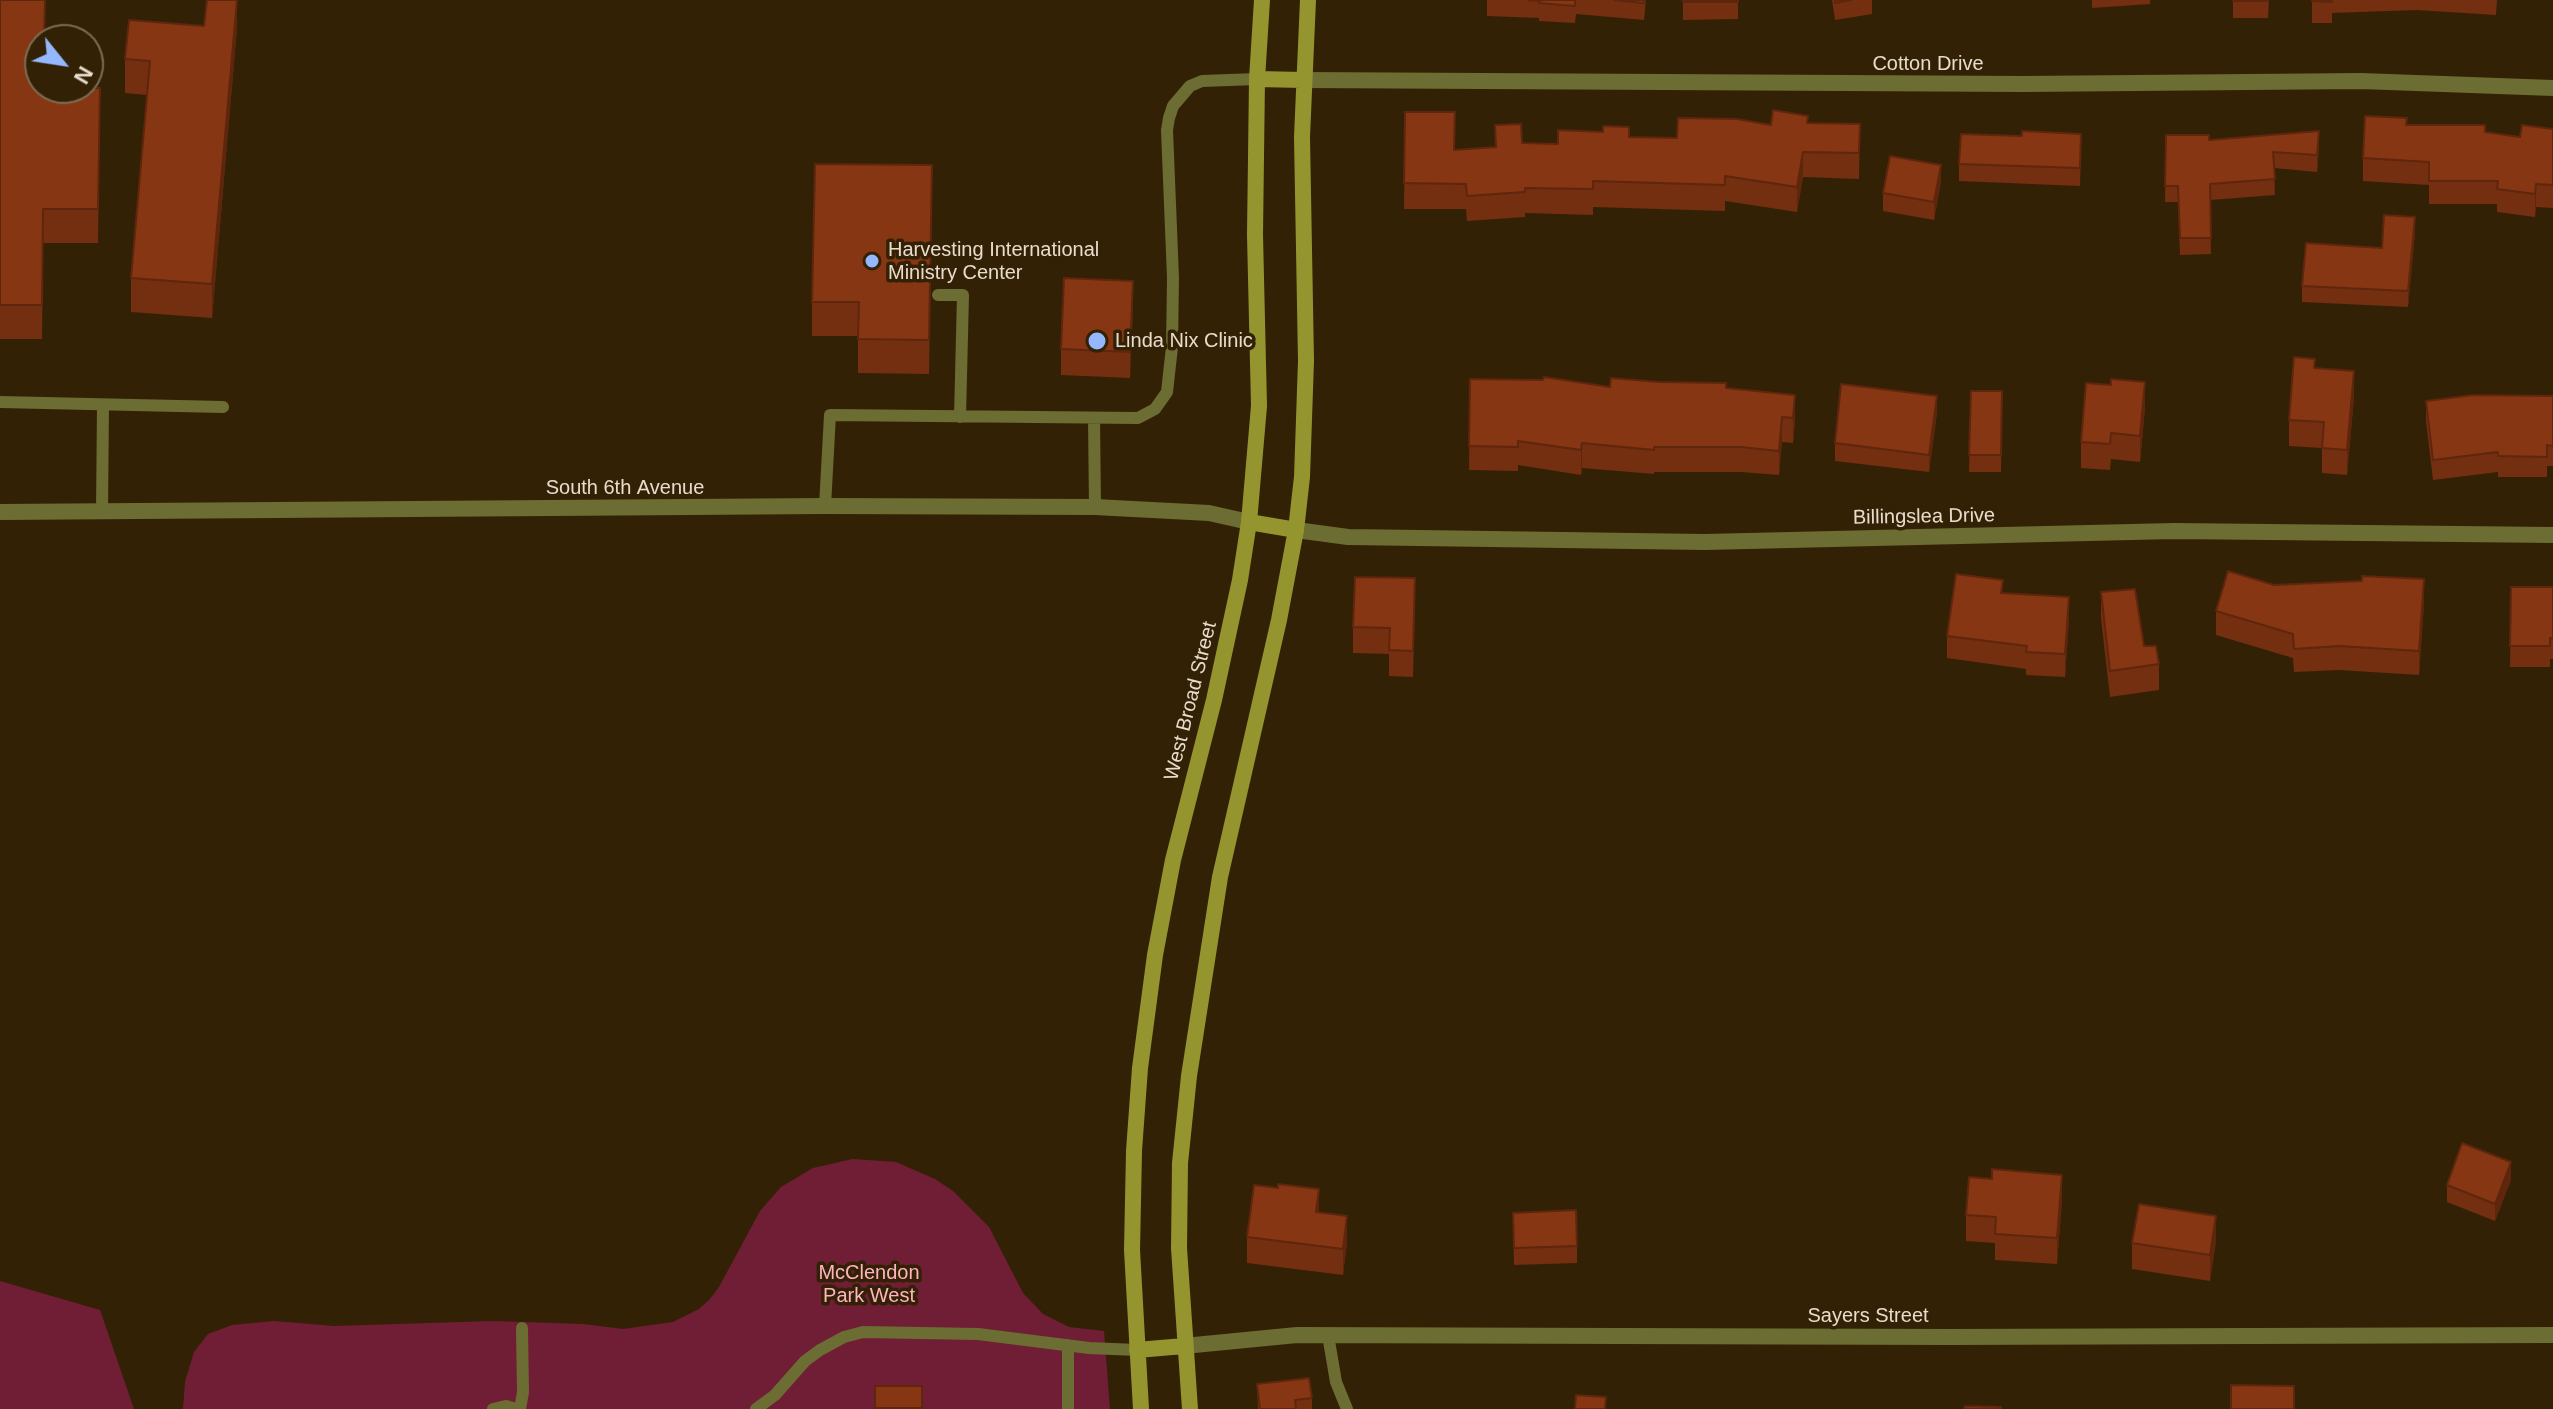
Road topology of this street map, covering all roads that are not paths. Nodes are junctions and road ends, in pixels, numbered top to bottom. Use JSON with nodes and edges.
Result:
{"nodes":[{"id":1,"x":1262,"y":0,"type":"edge"},
{"id":2,"x":1308,"y":0,"type":"edge"},
{"id":3,"x":1257,"y":79,"type":"junction"},
{"id":4,"x":1303,"y":80,"type":"junction"},
{"id":5,"x":2553,"y":88,"type":"edge"},
{"id":6,"x":938,"y":295,"type":"dead end"},
{"id":7,"x":0,"y":402,"type":"edge"},
{"id":8,"x":103,"y":405,"type":"junction"},
{"id":9,"x":223,"y":407,"type":"dead end"},
{"id":10,"x":960,"y":417,"type":"junction"},
{"id":11,"x":1094,"y":418,"type":"junction"},
{"id":12,"x":825,"y":506,"type":"junction"},
{"id":13,"x":1095,"y":507,"type":"junction"},
{"id":14,"x":0,"y":512,"type":"edge"},
{"id":15,"x":102,"y":512,"type":"junction"},
{"id":16,"x":1249,"y":522,"type":"junction"},
{"id":17,"x":1296,"y":530,"type":"junction"},
{"id":18,"x":2553,"y":535,"type":"edge"},
{"id":19,"x":522,"y":1328,"type":"dead end"},
{"id":20,"x":1328,"y":1335,"type":"junction"},
{"id":21,"x":2553,"y":1335,"type":"edge"},
{"id":22,"x":1068,"y":1345,"type":"junction"},
{"id":23,"x":1184,"y":1346,"type":"junction"},
{"id":24,"x":1137,"y":1350,"type":"junction"},
{"id":25,"x":493,"y":1409,"type":"edge"},
{"id":26,"x":518,"y":1409,"type":"edge"},
{"id":27,"x":756,"y":1409,"type":"edge"},
{"id":28,"x":1068,"y":1409,"type":"edge"},
{"id":29,"x":1141,"y":1409,"type":"edge"},
{"id":30,"x":1190,"y":1409,"type":"edge"},
{"id":31,"x":1347,"y":1409,"type":"edge"}],
"edges":[{"from":1,"to":3,"type":"main road","name":"West Broad Street"},
{"from":2,"to":4,"type":"main road"},
{"from":3,"to":4,"type":"main road"},
{"from":3,"to":11,"type":"lane"},
{"from":3,"to":16,"type":"main road","name":"West Broad Street"},
{"from":4,"to":5,"type":"street","name":"Cotton Drive"},
{"from":4,"to":17,"type":"main road"},
{"from":6,"to":10,"type":"lane"},
{"from":7,"to":8,"type":"lane"},
{"from":8,"to":9,"type":"lane"},
{"from":8,"to":15,"type":"lane"},
{"from":10,"to":11,"type":"lane"},
{"from":10,"to":12,"type":"lane"},
{"from":11,"to":13,"type":"lane"},
{"from":12,"to":13,"type":"street","name":"South 6th Avenue"},
{"from":12,"to":15,"type":"street","name":"South 6th Avenue"},
{"from":13,"to":16,"type":"street","name":"South 6th Avenue"},
{"from":14,"to":15,"type":"street","name":"South 6th Avenue"},
{"from":16,"to":17,"type":"main road"},
{"from":16,"to":24,"type":"main road","name":"West Broad Street"},
{"from":17,"to":18,"type":"street","name":"Billingslea Drive"},
{"from":17,"to":23,"type":"main road"},
{"from":19,"to":26,"type":"lane"},
{"from":20,"to":21,"type":"street","name":"Sayers Street"},
{"from":20,"to":23,"type":"street","name":"Sayers Street"},
{"from":20,"to":31,"type":"lane"},
{"from":22,"to":24,"type":"lane"},
{"from":22,"to":27,"type":"lane"},
{"from":22,"to":28,"type":"lane"},
{"from":23,"to":24,"type":"main road"},
{"from":23,"to":30,"type":"main road"},
{"from":24,"to":29,"type":"main road","name":"West Broad Street"},
{"from":25,"to":26,"type":"lane"}]}
